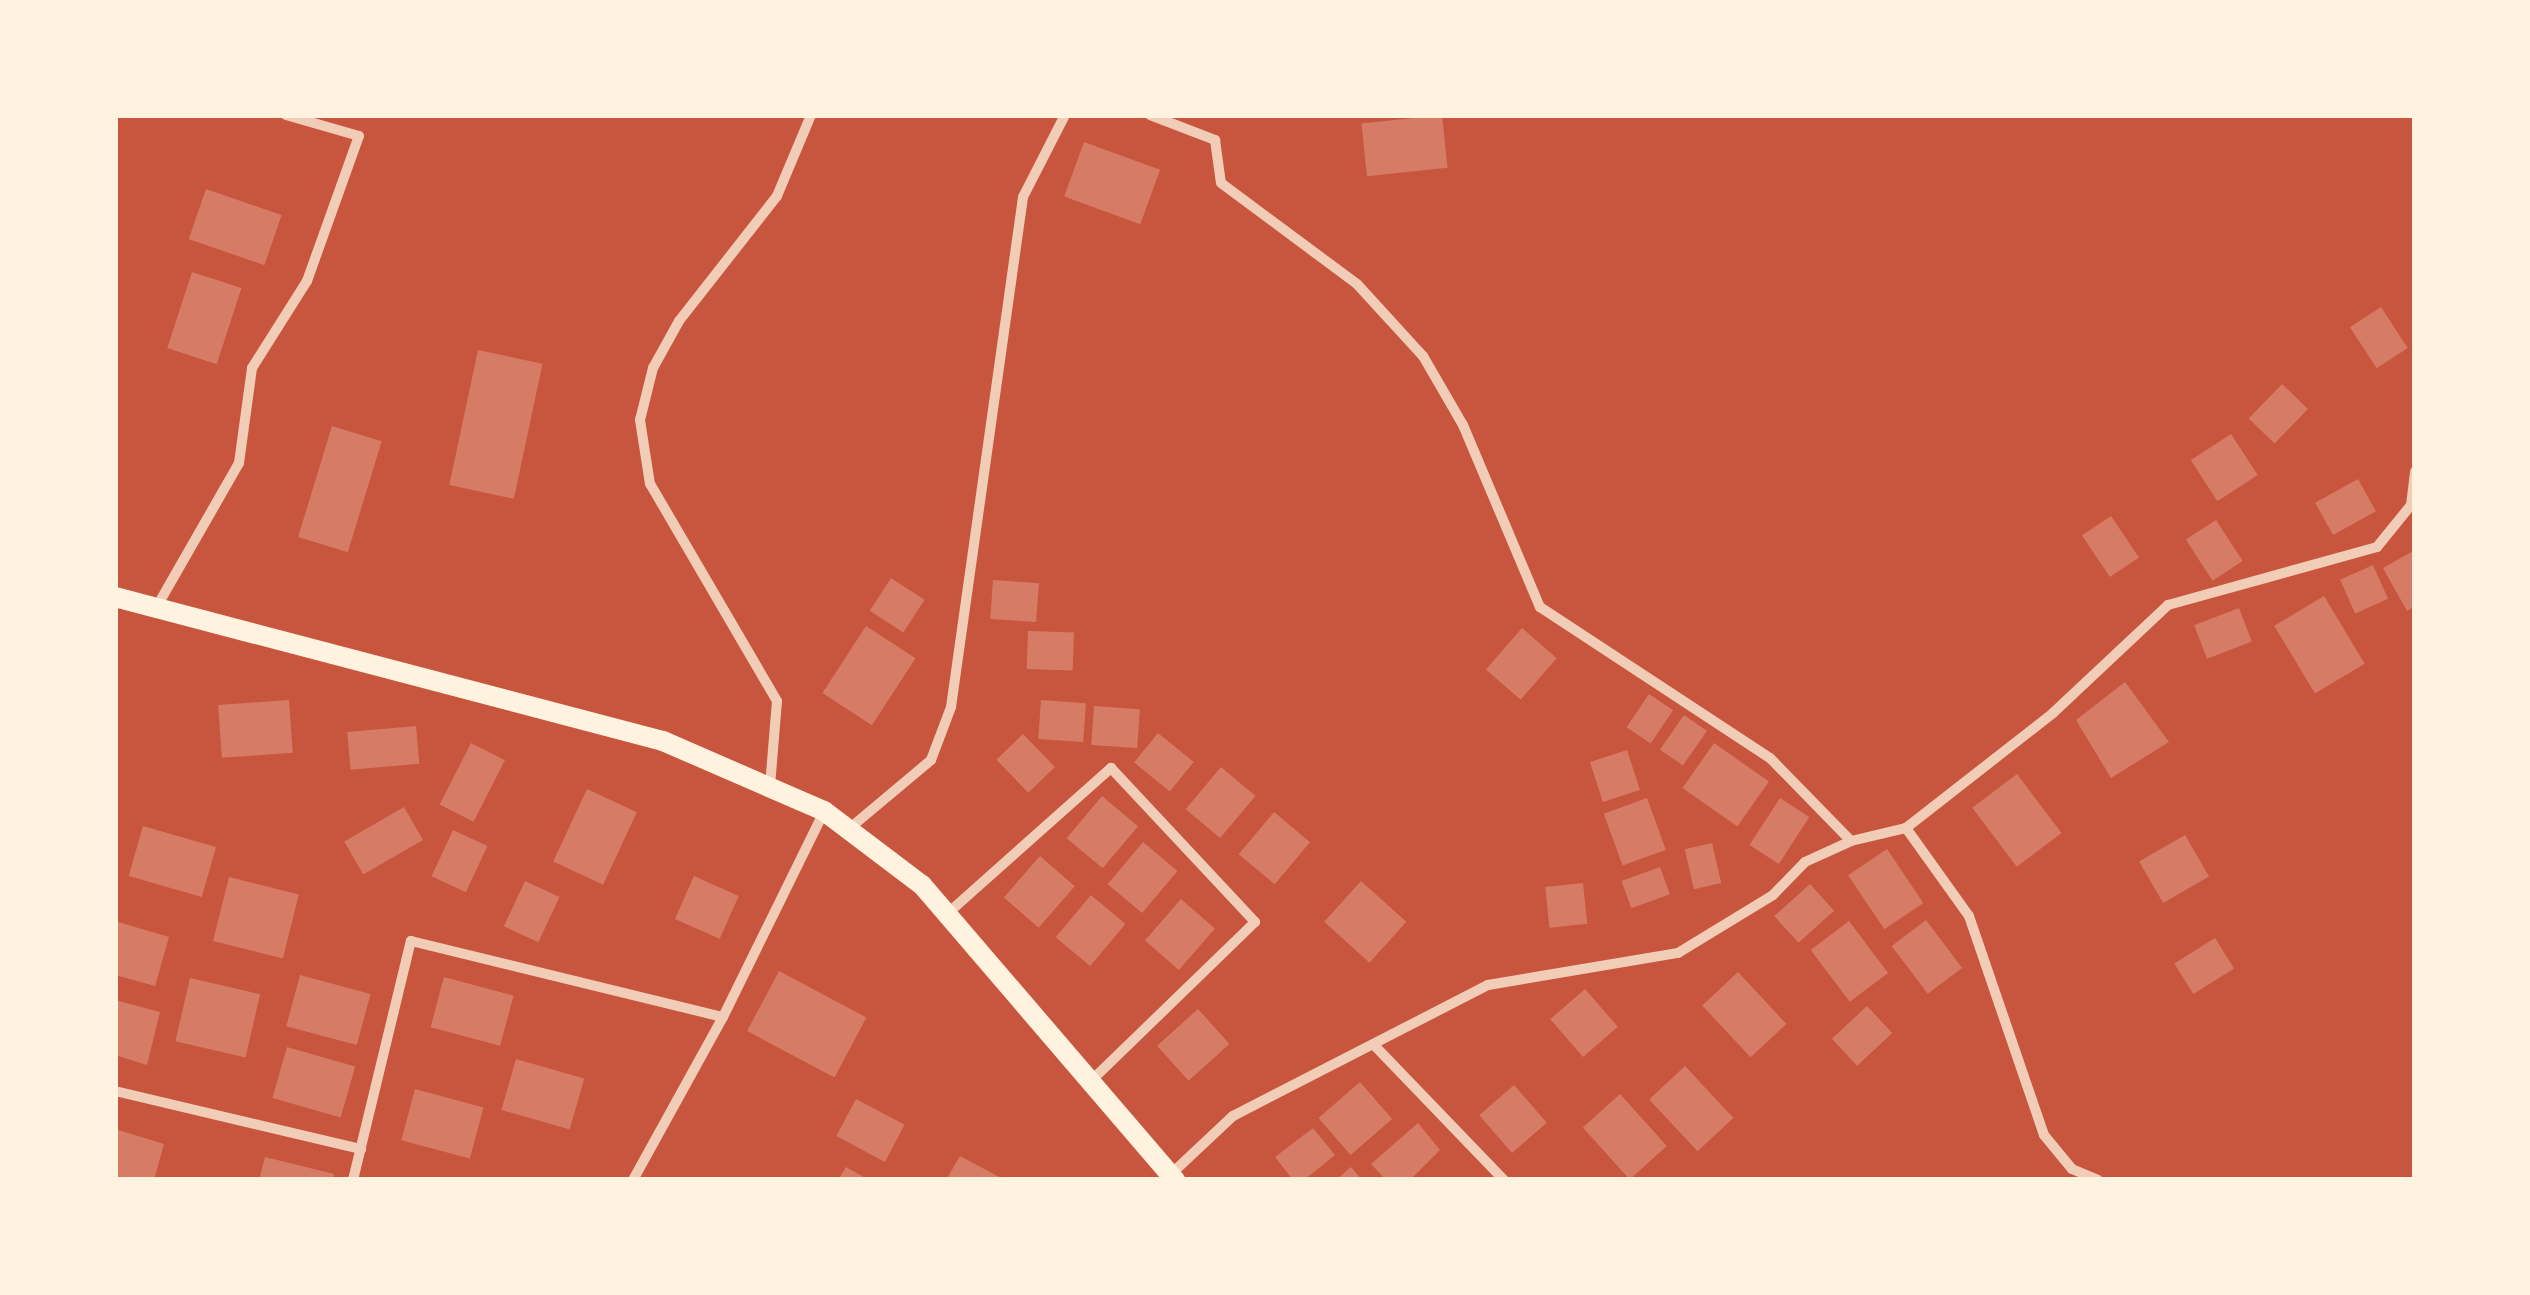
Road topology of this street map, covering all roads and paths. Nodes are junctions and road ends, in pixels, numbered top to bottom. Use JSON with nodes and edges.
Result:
{"nodes":[{"id":1,"x":286,"y":115,"type":"edge"},
{"id":2,"x":811,"y":115,"type":"edge"},
{"id":3,"x":1065,"y":115,"type":"edge"},
{"id":4,"x":1150,"y":115,"type":"edge"},
{"id":5,"x":2415,"y":471,"type":"edge"},
{"id":6,"x":115,"y":598,"type":"edge"},
{"id":7,"x":156,"y":608,"type":"junction"},
{"id":8,"x":770,"y":786,"type":"junction"},
{"id":9,"x":824,"y":811,"type":"junction"},
{"id":10,"x":850,"y":828,"type":"junction"},
{"id":11,"x":1906,"y":828,"type":"junction"},
{"id":12,"x":1851,"y":840,"type":"junction"},
{"id":13,"x":947,"y":914,"type":"junction"},
{"id":14,"x":724,"y":1017,"type":"junction"},
{"id":15,"x":1374,"y":1045,"type":"junction"},
{"id":16,"x":1091,"y":1082,"type":"junction"},
{"id":17,"x":115,"y":1090,"type":"edge"},
{"id":18,"x":362,"y":1148,"type":"junction"},
{"id":19,"x":1170,"y":1178,"type":"edge"},
{"id":20,"x":353,"y":1180,"type":"edge"},
{"id":21,"x":632,"y":1180,"type":"edge"},
{"id":22,"x":1504,"y":1180,"type":"edge"},
{"id":23,"x":2098,"y":1180,"type":"edge"}],
"edges":[{"from":1,"to":7,"type":"street"},
{"from":2,"to":8,"type":"street"},
{"from":3,"to":10,"type":"street"},
{"from":4,"to":12,"type":"street"},
{"from":5,"to":11,"type":"street"},
{"from":6,"to":7,"type":"main road"},
{"from":7,"to":8,"type":"main road"},
{"from":8,"to":9,"type":"main road"},
{"from":9,"to":10,"type":"main road"},
{"from":9,"to":14,"type":"street"},
{"from":10,"to":13,"type":"main road"},
{"from":11,"to":12,"type":"street"},
{"from":11,"to":23,"type":"street"},
{"from":12,"to":15,"type":"street"},
{"from":13,"to":16,"type":"main road"},
{"from":13,"to":16,"type":"street"},
{"from":14,"to":18,"type":"street"},
{"from":14,"to":21,"type":"street"},
{"from":15,"to":19,"type":"street"},
{"from":15,"to":22,"type":"street"},
{"from":16,"to":19,"type":"main road"},
{"from":17,"to":18,"type":"street"},
{"from":18,"to":20,"type":"street"}]}
